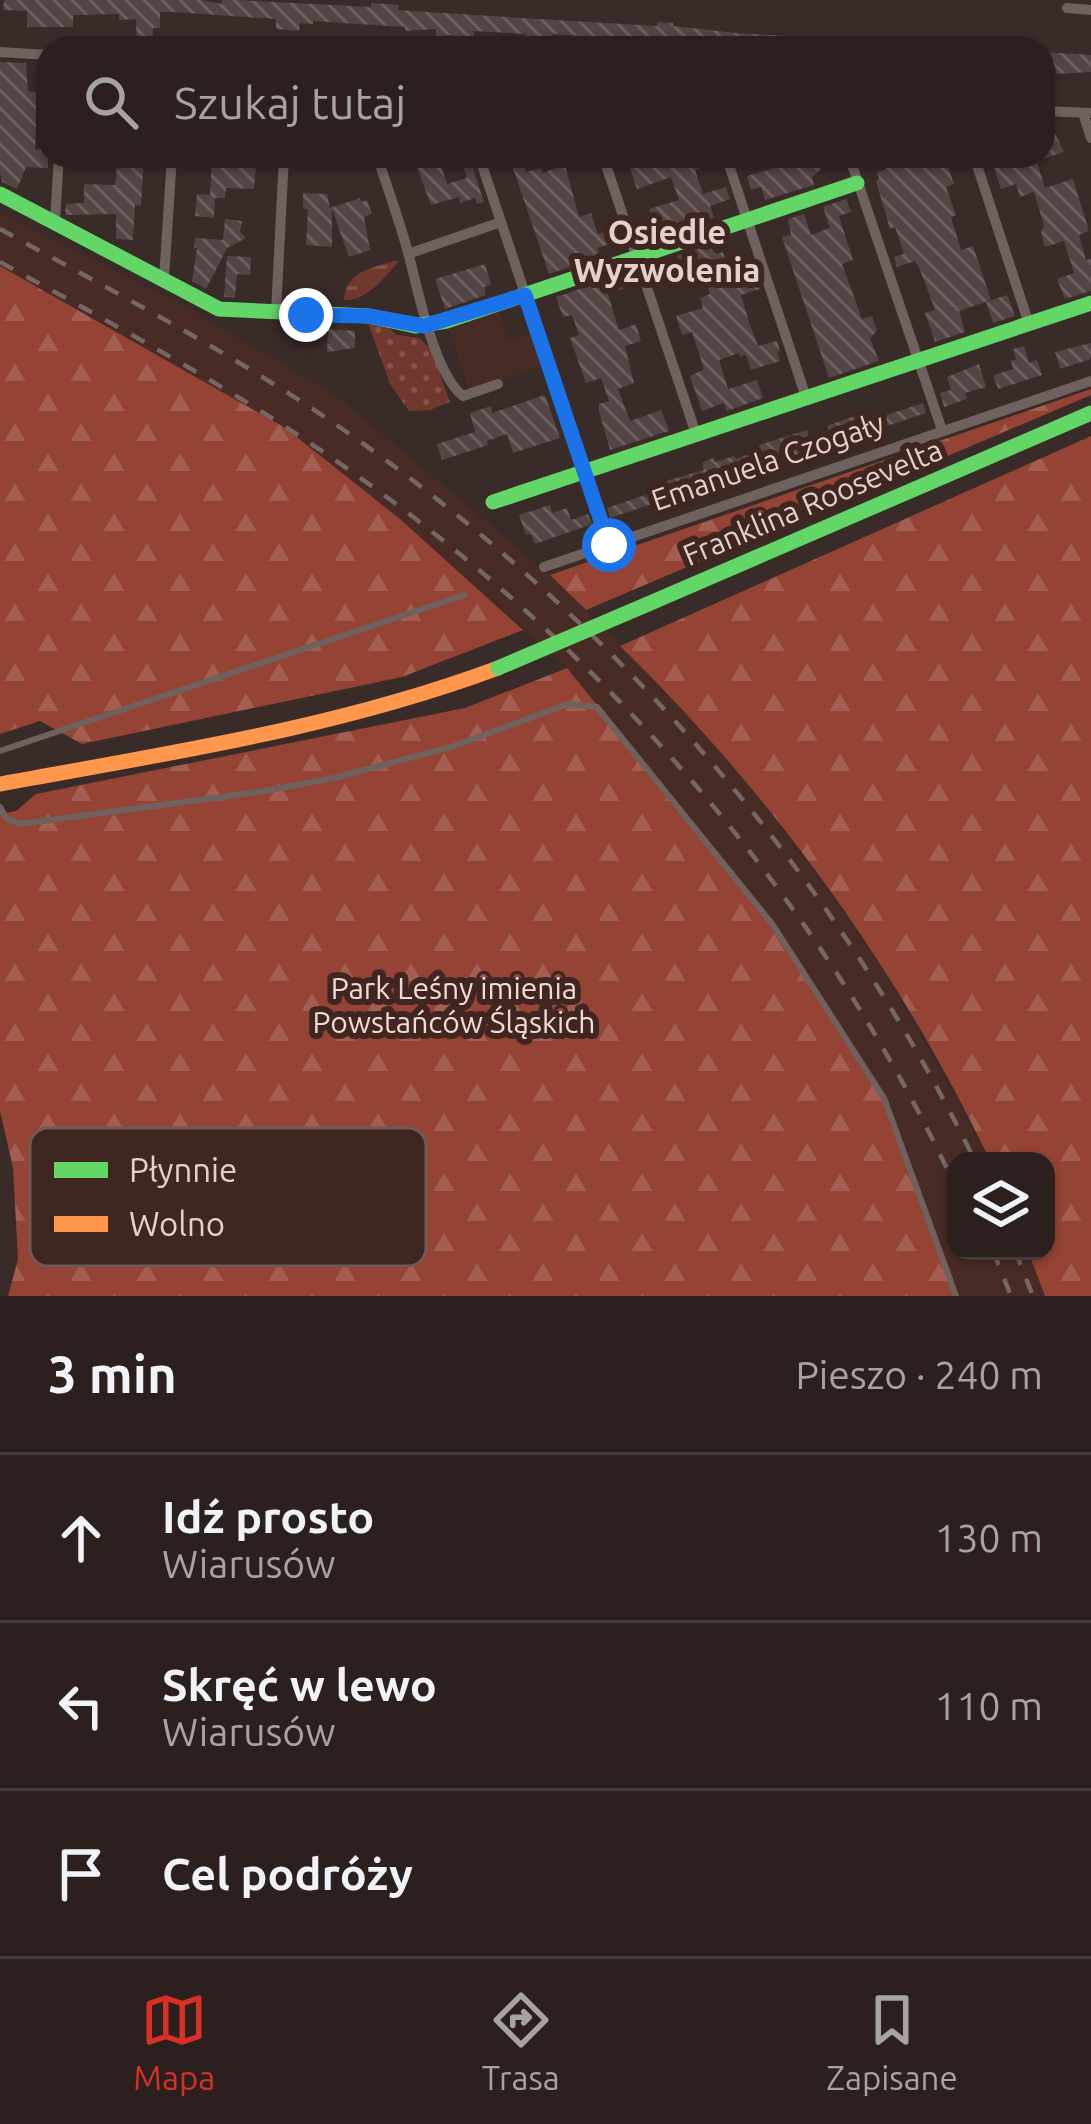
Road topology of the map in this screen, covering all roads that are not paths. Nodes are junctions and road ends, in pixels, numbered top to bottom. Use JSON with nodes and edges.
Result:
{"nodes":[{"id":1,"x":1066,"y":8,"type":"dead end"},
{"id":2,"x":1091,"y":10,"type":"edge"},
{"id":3,"x":0,"y":52,"type":"edge"},
{"id":4,"x":36,"y":54,"type":"edge"},
{"id":5,"x":1055,"y":112,"type":"edge"},
{"id":6,"x":1087,"y":113,"type":"edge"},
{"id":7,"x":1091,"y":138,"type":"edge"},
{"id":8,"x":58,"y":168,"type":"edge"},
{"id":9,"x":171,"y":168,"type":"edge"},
{"id":10,"x":283,"y":168,"type":"edge"},
{"id":11,"x":381,"y":168,"type":"edge"},
{"id":12,"x":483,"y":168,"type":"edge"},
{"id":13,"x":607,"y":168,"type":"edge"},
{"id":14,"x":730,"y":168,"type":"edge"},
{"id":15,"x":853,"y":168,"type":"edge"},
{"id":16,"x":978,"y":168,"type":"edge"},
{"id":17,"x":857,"y":183,"type":"junction"},
{"id":18,"x":0,"y":194,"type":"edge"},
{"id":19,"x":55,"y":220,"type":"junction"},
{"id":20,"x":748,"y":220,"type":"junction"},
{"id":21,"x":501,"y":222,"type":"junction"},
{"id":22,"x":409,"y":254,"type":"junction"},
{"id":23,"x":637,"y":257,"type":"junction"},
{"id":24,"x":164,"y":279,"type":"junction"},
{"id":25,"x":525,"y":295,"type":"junction"},
{"id":26,"x":1091,"y":303,"type":"edge"},
{"id":27,"x":276,"y":312,"type":"junction"},
{"id":28,"x":1029,"y":324,"type":"junction"},
{"id":29,"x":424,"y":326,"type":"junction"},
{"id":30,"x":919,"y":360,"type":"junction"},
{"id":31,"x":1091,"y":381,"type":"edge"},
{"id":32,"x":498,"y":384,"type":"dead end"},
{"id":33,"x":806,"y":398,"type":"junction"},
{"id":34,"x":1091,"y":413,"type":"edge"},
{"id":35,"x":942,"y":430,"type":"junction"},
{"id":36,"x":696,"y":434,"type":"junction"},
{"id":37,"x":586,"y":472,"type":"junction"},
{"id":38,"x":493,"y":502,"type":"dead end"},
{"id":39,"x":609,"y":545,"type":"junction"},
{"id":40,"x":544,"y":567,"type":"dead end"},
{"id":41,"x":464,"y":595,"type":"dead end"},
{"id":42,"x":0,"y":751,"type":"edge"},
{"id":43,"x":0,"y":784,"type":"edge"},
{"id":44,"x":0,"y":807,"type":"edge"},
{"id":45,"x":956,"y":1296,"type":"edge"}],
"edges":[{"from":1,"to":2,"type":"street"},
{"from":3,"to":4,"type":"street"},
{"from":5,"to":6,"type":"street"},
{"from":6,"to":7,"type":"street"},
{"from":8,"to":19,"type":"street"},
{"from":9,"to":24,"type":"street"},
{"from":10,"to":27,"type":"street"},
{"from":11,"to":22,"type":"street"},
{"from":12,"to":21,"type":"street"},
{"from":13,"to":23,"type":"street","name":"Emanuela Czogały"},
{"from":14,"to":20,"type":"street","name":"Emanuela Czogały"},
{"from":15,"to":17,"type":"street"},
{"from":16,"to":28,"type":"street"},
{"from":17,"to":20,"type":"street"},
{"from":17,"to":30,"type":"street"},
{"from":18,"to":19,"type":"street"},
{"from":19,"to":24,"type":"street"},
{"from":20,"to":23,"type":"street"},
{"from":20,"to":33,"type":"street","name":"Emanuela Czogały"},
{"from":21,"to":22,"type":"street"},
{"from":21,"to":25,"type":"street"},
{"from":22,"to":29,"type":"street"},
{"from":23,"to":25,"type":"street"},
{"from":23,"to":36,"type":"street","name":"Emanuela Czogały"},
{"from":24,"to":27,"type":"street"},
{"from":25,"to":29,"type":"street"},
{"from":25,"to":37,"type":"street"},
{"from":26,"to":28,"type":"street","name":"Emanuela Czogały"},
{"from":27,"to":29,"type":"street"},
{"from":28,"to":30,"type":"street","name":"Emanuela Czogały"},
{"from":29,"to":32,"type":"street"},
{"from":30,"to":33,"type":"street","name":"Emanuela Czogały"},
{"from":30,"to":35,"type":"street"},
{"from":31,"to":35,"type":"street","name":"Emanuela Czogały"},
{"from":33,"to":36,"type":"street","name":"Emanuela Czogały"},
{"from":34,"to":43,"type":"street","name":"Franklina Roosevelta","bridge":true},
{"from":35,"to":39,"type":"street","name":"Emanuela Czogały"},
{"from":36,"to":37,"type":"street","name":"Emanuela Czogały"},
{"from":37,"to":38,"type":"street","name":"Emanuela Czogały"},
{"from":37,"to":39,"type":"street"},
{"from":39,"to":40,"type":"street","name":"Emanuela Czogały"},
{"from":41,"to":42,"type":"lane"},
{"from":44,"to":45,"type":"lane"}]}
